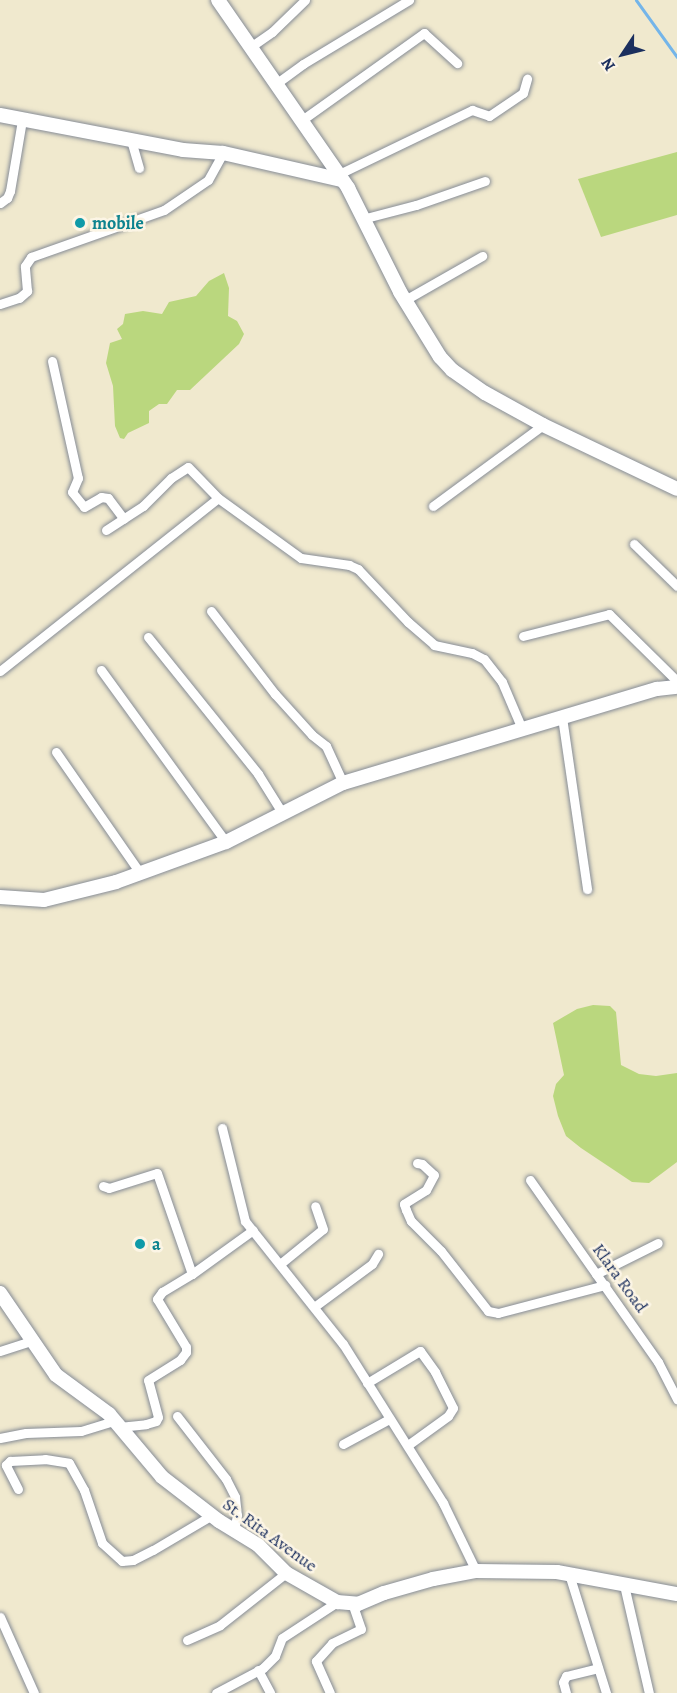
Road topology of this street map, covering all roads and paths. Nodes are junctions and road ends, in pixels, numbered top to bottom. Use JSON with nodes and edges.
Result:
{"nodes":[{"id":1,"x":218,"y":0,"type":"edge"},
{"id":2,"x":305,"y":0,"type":"edge"},
{"id":3,"x":409,"y":0,"type":"edge"},
{"id":4,"x":249,"y":48,"type":"junction"},
{"id":5,"x":458,"y":63,"type":"dead end"},
{"id":6,"x":527,"y":79,"type":"dead end"},
{"id":7,"x":277,"y":83,"type":"junction"},
{"id":8,"x":0,"y":115,"type":"edge"},
{"id":9,"x":22,"y":120,"type":"junction"},
{"id":10,"x":302,"y":120,"type":"junction"},
{"id":11,"x":131,"y":140,"type":"junction"},
{"id":12,"x":222,"y":153,"type":"junction"},
{"id":13,"x":140,"y":168,"type":"dead end"},
{"id":14,"x":340,"y":177,"type":"junction"},
{"id":15,"x":485,"y":181,"type":"dead end"},
{"id":16,"x":0,"y":203,"type":"edge"},
{"id":17,"x":362,"y":219,"type":"junction"},
{"id":18,"x":482,"y":256,"type":"dead end"},
{"id":19,"x":405,"y":300,"type":"junction"},
{"id":20,"x":0,"y":304,"type":"edge"},
{"id":21,"x":52,"y":362,"type":"dead end"},
{"id":22,"x":543,"y":425,"type":"junction"},
{"id":23,"x":675,"y":485,"type":"edge"},
{"id":24,"x":218,"y":498,"type":"junction"},
{"id":25,"x":433,"y":506,"type":"dead end"},
{"id":26,"x":124,"y":519,"type":"junction"},
{"id":27,"x":106,"y":530,"type":"dead end"},
{"id":28,"x":634,"y":544,"type":"dead end"},
{"id":29,"x":676,"y":584,"type":"edge"},
{"id":30,"x":211,"y":611,"type":"dead end"},
{"id":31,"x":523,"y":636,"type":"dead end"},
{"id":32,"x":148,"y":637,"type":"dead end"},
{"id":33,"x":101,"y":670,"type":"dead end"},
{"id":34,"x":0,"y":671,"type":"edge"},
{"id":35,"x":677,"y":681,"type":"edge"},
{"id":36,"x":677,"y":687,"type":"edge"},
{"id":37,"x":562,"y":717,"type":"junction"},
{"id":38,"x":522,"y":729,"type":"junction"},
{"id":39,"x":56,"y":752,"type":"dead end"},
{"id":40,"x":343,"y":783,"type":"junction"},
{"id":41,"x":283,"y":814,"type":"junction"},
{"id":42,"x":226,"y":842,"type":"junction"},
{"id":43,"x":140,"y":873,"type":"junction"},
{"id":44,"x":587,"y":889,"type":"dead end"},
{"id":45,"x":0,"y":897,"type":"edge"},
{"id":46,"x":222,"y":1128,"type":"dead end"},
{"id":47,"x":417,"y":1163,"type":"dead end"},
{"id":48,"x":530,"y":1180,"type":"dead end"},
{"id":49,"x":103,"y":1186,"type":"dead end"},
{"id":50,"x":315,"y":1206,"type":"dead end"},
{"id":51,"x":253,"y":1230,"type":"junction"},
{"id":52,"x":658,"y":1243,"type":"dead end"},
{"id":53,"x":378,"y":1254,"type":"dead end"},
{"id":54,"x":280,"y":1264,"type":"junction"},
{"id":55,"x":192,"y":1274,"type":"junction"},
{"id":56,"x":596,"y":1274,"type":"junction"},
{"id":57,"x":605,"y":1285,"type":"junction"},
{"id":58,"x":0,"y":1293,"type":"edge"},
{"id":59,"x":314,"y":1307,"type":"junction"},
{"id":60,"x":33,"y":1340,"type":"junction"},
{"id":61,"x":0,"y":1351,"type":"edge"},
{"id":62,"x":367,"y":1383,"type":"junction"},
{"id":63,"x":677,"y":1399,"type":"edge"},
{"id":64,"x":177,"y":1416,"type":"dead end"},
{"id":65,"x":389,"y":1419,"type":"junction"},
{"id":66,"x":117,"y":1424,"type":"junction"},
{"id":67,"x":0,"y":1438,"type":"edge"},
{"id":68,"x":343,"y":1444,"type":"dead end"},
{"id":69,"x":408,"y":1444,"type":"junction"},
{"id":70,"x":18,"y":1490,"type":"dead end"},
{"id":71,"x":212,"y":1515,"type":"junction"},
{"id":72,"x":234,"y":1530,"type":"junction"},
{"id":73,"x":476,"y":1571,"type":"junction"},
{"id":74,"x":286,"y":1573,"type":"junction"},
{"id":75,"x":569,"y":1574,"type":"junction"},
{"id":76,"x":624,"y":1585,"type":"junction"},
{"id":77,"x":677,"y":1594,"type":"edge"},
{"id":78,"x":337,"y":1602,"type":"junction"},
{"id":79,"x":352,"y":1604,"type":"junction"},
{"id":80,"x":0,"y":1617,"type":"edge"},
{"id":81,"x":187,"y":1640,"type":"dead end"},
{"id":82,"x":598,"y":1668,"type":"junction"},
{"id":83,"x":258,"y":1670,"type":"junction"},
{"id":84,"x":236,"y":1682,"type":"junction"},
{"id":85,"x":34,"y":1693,"type":"edge"},
{"id":86,"x":216,"y":1693,"type":"edge"},
{"id":87,"x":240,"y":1693,"type":"edge"},
{"id":88,"x":270,"y":1693,"type":"edge"},
{"id":89,"x":330,"y":1693,"type":"edge"},
{"id":90,"x":566,"y":1693,"type":"edge"},
{"id":91,"x":606,"y":1693,"type":"edge"},
{"id":92,"x":649,"y":1693,"type":"edge"}],
"edges":[{"from":1,"to":4,"type":"street"},
{"from":2,"to":4,"type":"street"},
{"from":3,"to":7,"type":"street"},
{"from":4,"to":7,"type":"street"},
{"from":5,"to":10,"type":"street"},
{"from":6,"to":14,"type":"street"},
{"from":7,"to":10,"type":"street"},
{"from":8,"to":9,"type":"street"},
{"from":9,"to":11,"type":"street"},
{"from":9,"to":16,"type":"street"},
{"from":10,"to":14,"type":"street"},
{"from":11,"to":12,"type":"street"},
{"from":11,"to":13,"type":"street"},
{"from":12,"to":14,"type":"street"},
{"from":12,"to":20,"type":"street"},
{"from":14,"to":17,"type":"street"},
{"from":15,"to":17,"type":"street"},
{"from":17,"to":19,"type":"street"},
{"from":18,"to":19,"type":"street"},
{"from":19,"to":22,"type":"street"},
{"from":21,"to":26,"type":"street"},
{"from":22,"to":23,"type":"street"},
{"from":22,"to":25,"type":"street"},
{"from":24,"to":26,"type":"street"},
{"from":24,"to":34,"type":"street"},
{"from":24,"to":38,"type":"street"},
{"from":26,"to":27,"type":"street"},
{"from":28,"to":29,"type":"street"},
{"from":30,"to":40,"type":"street"},
{"from":31,"to":35,"type":"street"},
{"from":32,"to":41,"type":"street"},
{"from":33,"to":42,"type":"street"},
{"from":36,"to":37,"type":"street"},
{"from":37,"to":38,"type":"street"},
{"from":37,"to":44,"type":"street"},
{"from":38,"to":40,"type":"street"},
{"from":39,"to":43,"type":"street"},
{"from":40,"to":41,"type":"street"},
{"from":41,"to":42,"type":"street"},
{"from":42,"to":43,"type":"street"},
{"from":43,"to":45,"type":"street"},
{"from":46,"to":51,"type":"street"},
{"from":47,"to":57,"type":"street"},
{"from":48,"to":56,"type":"street","name":"Klara Road"},
{"from":49,"to":55,"type":"street"},
{"from":50,"to":54,"type":"street"},
{"from":51,"to":54,"type":"street"},
{"from":51,"to":55,"type":"street"},
{"from":52,"to":56,"type":"street"},
{"from":53,"to":59,"type":"street"},
{"from":54,"to":59,"type":"street"},
{"from":55,"to":66,"type":"street"},
{"from":56,"to":57,"type":"street","name":"Klara Road"},
{"from":57,"to":63,"type":"street","name":"Klara Road"},
{"from":58,"to":60,"type":"street","name":"St. Rita Avenue"},
{"from":59,"to":62,"type":"street"},
{"from":60,"to":61,"type":"street"},
{"from":60,"to":66,"type":"street","name":"St. Rita Avenue"},
{"from":62,"to":65,"type":"street"},
{"from":62,"to":69,"type":"street"},
{"from":64,"to":72,"type":"street"},
{"from":65,"to":68,"type":"street"},
{"from":65,"to":69,"type":"street"},
{"from":66,"to":67,"type":"street"},
{"from":66,"to":71,"type":"street","name":"St. Rita Avenue"},
{"from":69,"to":73,"type":"street"},
{"from":70,"to":71,"type":"street"},
{"from":71,"to":72,"type":"street","name":"St. Rita Avenue"},
{"from":72,"to":74,"type":"street","name":"St. Rita Avenue"},
{"from":73,"to":75,"type":"street","name":"St. Rita Avenue"},
{"from":73,"to":79,"type":"street","name":"St. Rita Avenue"},
{"from":74,"to":78,"type":"street","name":"St. Rita Avenue"},
{"from":74,"to":81,"type":"street"},
{"from":75,"to":76,"type":"street","name":"St. Rita Avenue"},
{"from":75,"to":82,"type":"street"},
{"from":76,"to":77,"type":"street","name":"St. Rita Avenue"},
{"from":76,"to":92,"type":"street"},
{"from":78,"to":79,"type":"street","name":"St. Rita Avenue"},
{"from":78,"to":83,"type":"street"},
{"from":79,"to":89,"type":"street"},
{"from":80,"to":85,"type":"street"},
{"from":82,"to":90,"type":"street"},
{"from":82,"to":91,"type":"street"},
{"from":83,"to":84,"type":"street"},
{"from":83,"to":88,"type":"street"},
{"from":84,"to":86,"type":"street"},
{"from":84,"to":87,"type":"street"}]}
